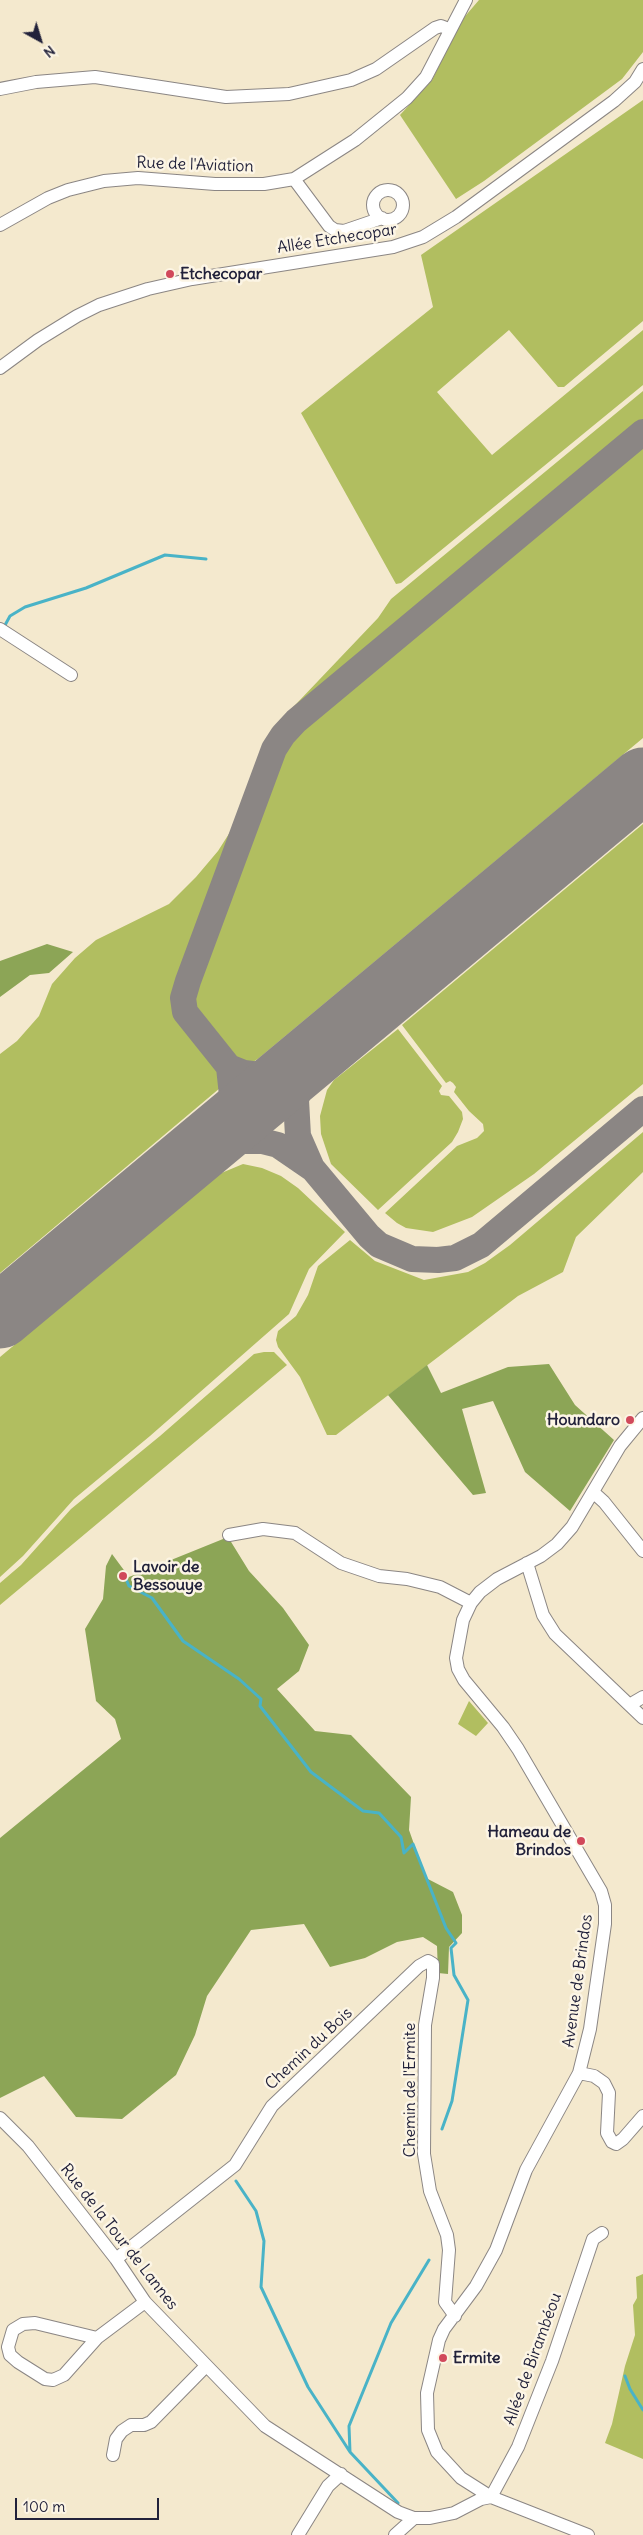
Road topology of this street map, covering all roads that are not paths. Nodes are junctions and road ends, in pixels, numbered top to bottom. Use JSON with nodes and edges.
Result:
{"nodes":[{"id":1,"x":466,"y":0,"type":"edge"},
{"id":2,"x":449,"y":29,"type":"junction"},
{"id":3,"x":643,"y":69,"type":"edge"},
{"id":4,"x":0,"y":89,"type":"edge"},
{"id":5,"x":294,"y":179,"type":"junction"},
{"id":6,"x":382,"y":218,"type":"dead end"},
{"id":7,"x":0,"y":225,"type":"edge"},
{"id":8,"x":0,"y":368,"type":"edge"},
{"id":9,"x":0,"y":629,"type":"edge"},
{"id":10,"x":71,"y":675,"type":"dead end"},
{"id":11,"x":643,"y":1418,"type":"edge"},
{"id":12,"x":593,"y":1492,"type":"junction"},
{"id":13,"x":229,"y":1535,"type":"dead end"},
{"id":14,"x":643,"y":1551,"type":"edge"},
{"id":15,"x":527,"y":1563,"type":"junction"},
{"id":16,"x":471,"y":1603,"type":"junction"},
{"id":17,"x":643,"y":1696,"type":"edge"},
{"id":18,"x":631,"y":1704,"type":"junction"},
{"id":19,"x":643,"y":1718,"type":"edge"},
{"id":20,"x":419,"y":1966,"type":"joint"},
{"id":21,"x":578,"y":2073,"type":"junction"},
{"id":22,"x":643,"y":2116,"type":"edge"},
{"id":23,"x":0,"y":2118,"type":"edge"},
{"id":24,"x":602,"y":2233,"type":"dead end"},
{"id":25,"x":116,"y":2259,"type":"junction"},
{"id":26,"x":145,"y":2302,"type":"junction"},
{"id":27,"x":455,"y":2316,"type":"junction"},
{"id":28,"x":98,"y":2338,"type":"junction"},
{"id":29,"x":206,"y":2366,"type":"junction"},
{"id":30,"x":113,"y":2455,"type":"dead end"},
{"id":31,"x":341,"y":2474,"type":"junction"},
{"id":32,"x":491,"y":2497,"type":"junction"},
{"id":33,"x":414,"y":2518,"type":"junction"},
{"id":34,"x":566,"y":2531,"type":"edge"},
{"id":35,"x":298,"y":2535,"type":"edge"},
{"id":36,"x":395,"y":2535,"type":"edge"},
{"id":37,"x":588,"y":2535,"type":"edge"}],
"edges":[{"from":1,"to":2,"type":"street","name":"Rue de l'Aviation"},
{"from":2,"to":4,"type":"street"},
{"from":2,"to":5,"type":"street","name":"Rue de l'Aviation"},
{"from":3,"to":8,"type":"street","name":"Allée Etchecopar"},
{"from":5,"to":6,"type":"street"},
{"from":5,"to":7,"type":"street","name":"Rue de l'Aviation"},
{"from":9,"to":10,"type":"street"},
{"from":11,"to":12,"type":"street"},
{"from":12,"to":14,"type":"street"},
{"from":12,"to":15,"type":"street"},
{"from":13,"to":16,"type":"street"},
{"from":15,"to":16,"type":"street"},
{"from":15,"to":18,"type":"street"},
{"from":16,"to":21,"type":"street","name":"Avenue de Brindos"},
{"from":17,"to":18,"type":"street"},
{"from":18,"to":19,"type":"street"},
{"from":20,"to":25,"type":"street","name":"Chemin du Bois"},
{"from":20,"to":27,"type":"street","name":"Chemin de l'Ermite"},
{"from":21,"to":22,"type":"street"},
{"from":21,"to":27,"type":"street","name":"Avenue de Brindos"},
{"from":23,"to":25,"type":"street","name":"Rue de la Tour de Lannes"},
{"from":24,"to":32,"type":"street","name":"Allée de Birambéou"},
{"from":25,"to":26,"type":"street","name":"Rue de la Tour de Lannes"},
{"from":26,"to":28,"type":"street"},
{"from":26,"to":29,"type":"street","name":"Rue de la Tour de Lannes"},
{"from":27,"to":32,"type":"street","name":"Avenue de Brindos"},
{"from":28,"to":28,"type":"street"},
{"from":29,"to":30,"type":"street"},
{"from":29,"to":31,"type":"street","name":"Rue de la Tour de Lannes"},
{"from":31,"to":33,"type":"street","name":"Rue de la Tour de Lannes"},
{"from":31,"to":35,"type":"street"},
{"from":32,"to":33,"type":"street","name":"Rue de la Tour de Lannes"},
{"from":32,"to":34,"type":"street","name":"Avenue de Brindos"},
{"from":33,"to":36,"type":"street"},
{"from":34,"to":37,"type":"street","name":"Avenue de Brindos"}]}
